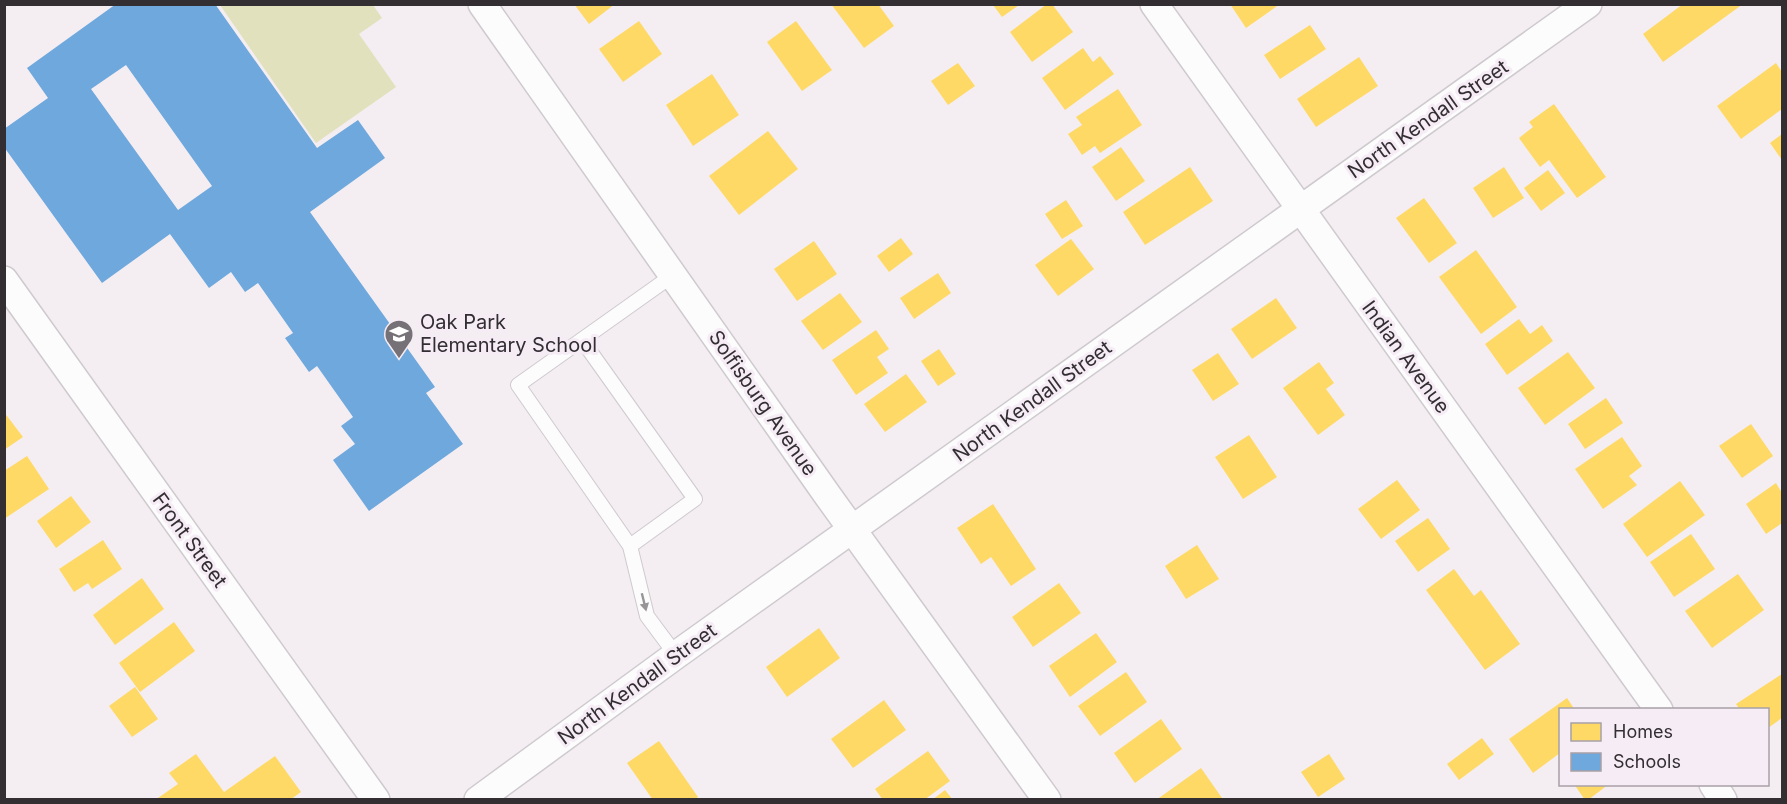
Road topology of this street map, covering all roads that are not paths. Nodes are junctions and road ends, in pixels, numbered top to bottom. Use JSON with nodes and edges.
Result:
{"nodes":[{"id":1,"x":482,"y":4,"type":"edge"},
{"id":2,"x":1154,"y":4,"type":"edge"},
{"id":3,"x":1588,"y":4,"type":"edge"},
{"id":4,"x":1301,"y":210,"type":"junction"},
{"id":5,"x":673,"y":275,"type":"junction"},
{"id":6,"x":4,"y":280,"type":"edge"},
{"id":7,"x":582,"y":340,"type":"junction"},
{"id":8,"x":853,"y":530,"type":"junction"},
{"id":9,"x":630,"y":546,"type":"junction"},
{"id":10,"x":676,"y":655,"type":"junction"},
{"id":11,"x":1658,"y":708,"type":"edge"},
{"id":12,"x":1714,"y":786,"type":"edge"},
{"id":13,"x":376,"y":800,"type":"edge"},
{"id":14,"x":478,"y":800,"type":"edge"},
{"id":15,"x":1047,"y":800,"type":"edge"},
{"id":16,"x":1723,"y":800,"type":"edge"}],
"edges":[{"from":1,"to":5,"type":"street","name":"Solfisburg Avenue"},
{"from":2,"to":4,"type":"street","name":"Indian Avenue"},
{"from":3,"to":4,"type":"street","name":"North Kendall Street"},
{"from":4,"to":8,"type":"street","name":"North Kendall Street"},
{"from":4,"to":11,"type":"street","name":"Indian Avenue"},
{"from":5,"to":7,"type":"lane"},
{"from":5,"to":8,"type":"street","name":"Solfisburg Avenue"},
{"from":6,"to":13,"type":"street","name":"Front Street"},
{"from":7,"to":9,"type":"lane"},
{"from":7,"to":9,"type":"lane"},
{"from":8,"to":10,"type":"street","name":"North Kendall Street"},
{"from":8,"to":15,"type":"street","name":"Solfisburg Avenue"},
{"from":9,"to":10,"type":"lane","one_way":true},
{"from":10,"to":14,"type":"street","name":"North Kendall Street"},
{"from":12,"to":16,"type":"street"}]}
